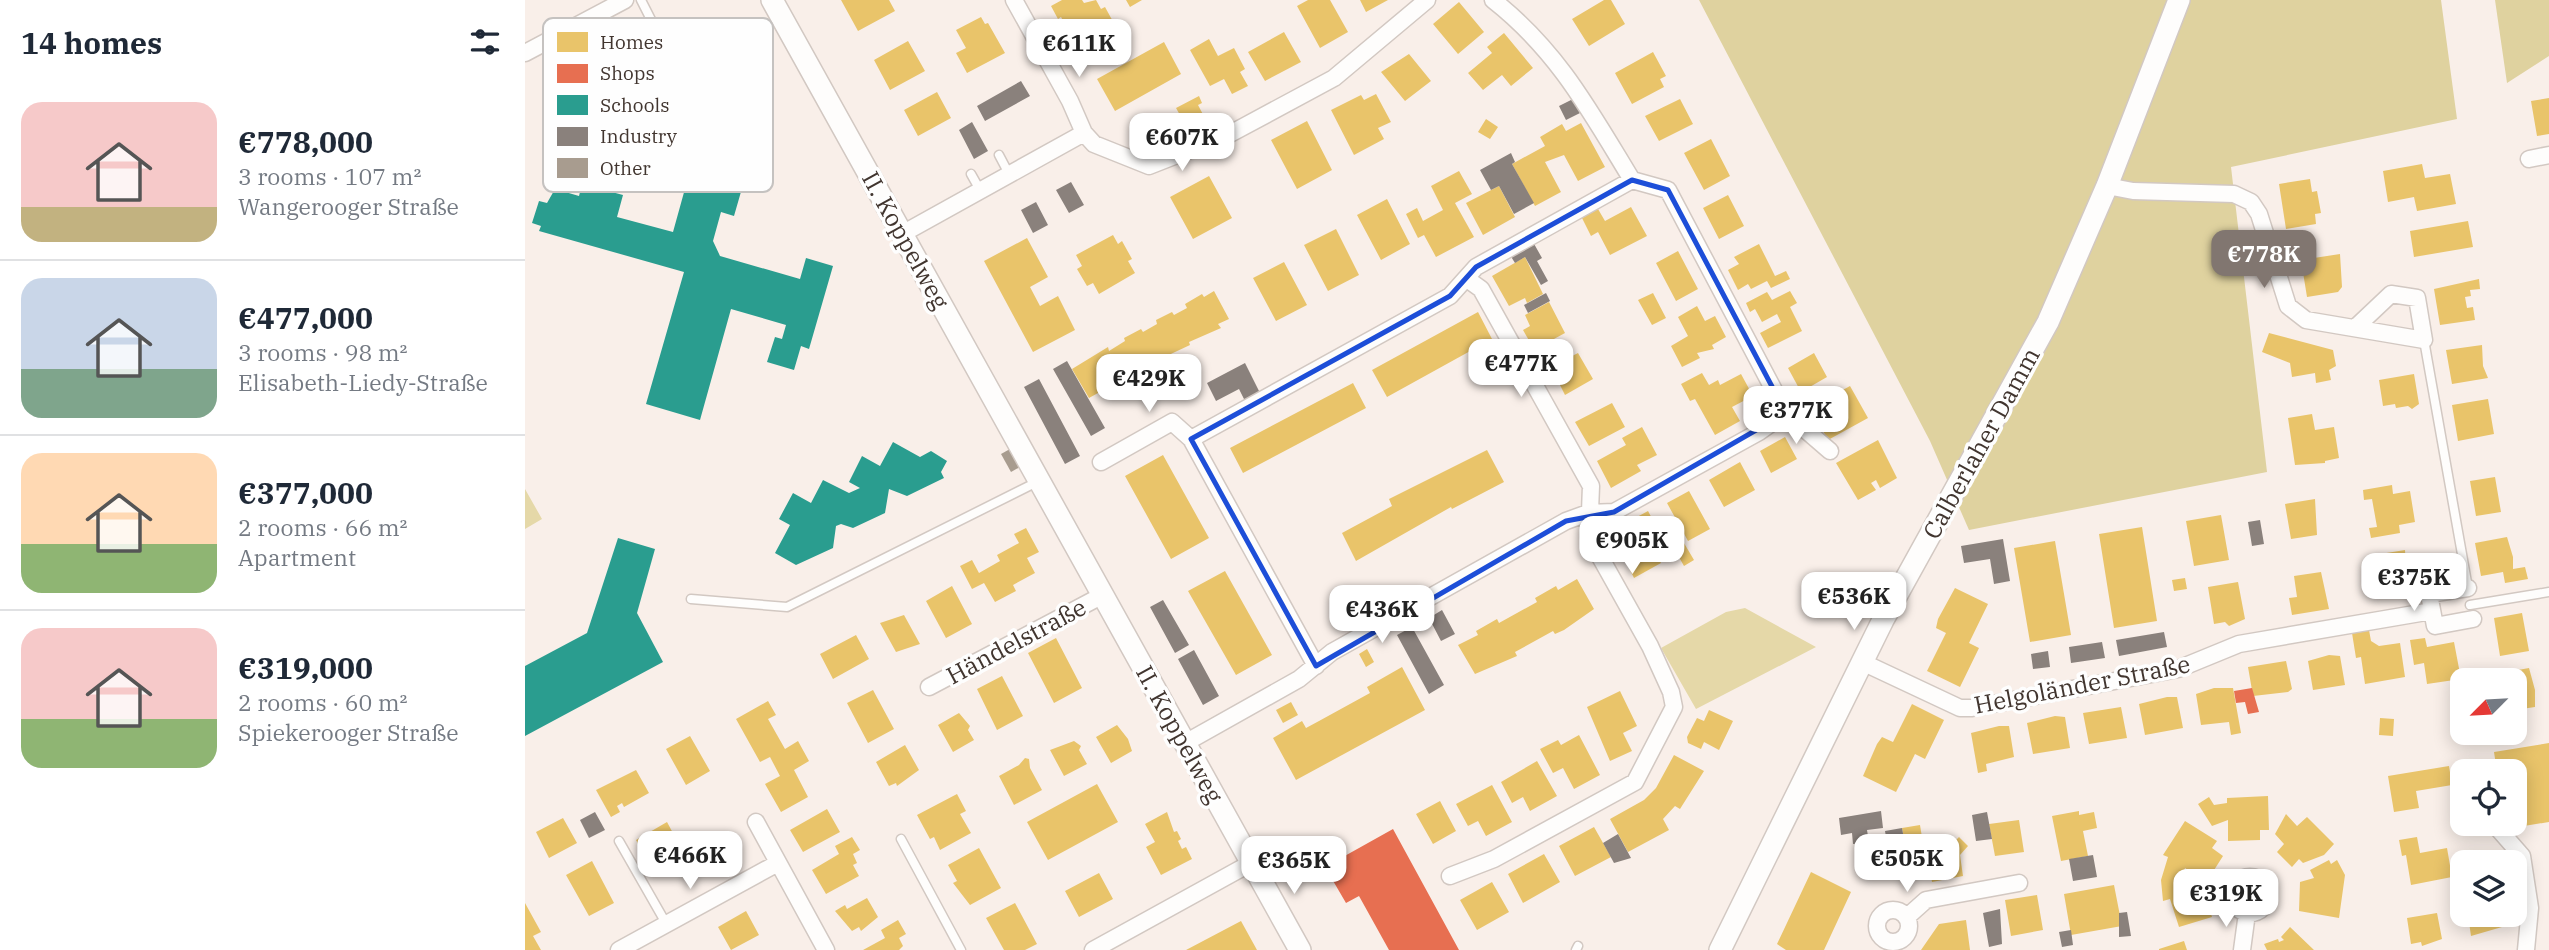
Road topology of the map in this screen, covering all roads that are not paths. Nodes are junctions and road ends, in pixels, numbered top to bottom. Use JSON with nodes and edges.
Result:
{"nodes":[{"id":1,"x":624,"y":0,"type":"edge"},
{"id":2,"x":641,"y":0,"type":"edge"},
{"id":3,"x":772,"y":0,"type":"edge"},
{"id":4,"x":1014,"y":0,"type":"edge"},
{"id":5,"x":1427,"y":0,"type":"edge"},
{"id":6,"x":1493,"y":0,"type":"edge"},
{"id":7,"x":2179,"y":0,"type":"edge"},
{"id":8,"x":590,"y":18,"type":"edge"},
{"id":9,"x":650,"y":18,"type":"edge"},
{"id":10,"x":543,"y":43,"type":"edge"},
{"id":11,"x":525,"y":53,"type":"edge"},
{"id":12,"x":1084,"y":133,"type":"junction"},
{"id":13,"x":999,"y":155,"type":"dead end"},
{"id":14,"x":2549,"y":155,"type":"edge"},
{"id":15,"x":2529,"y":159,"type":"dead end"},
{"id":16,"x":971,"y":174,"type":"dead end"},
{"id":17,"x":1009,"y":174,"type":"junction"},
{"id":18,"x":1632,"y":180,"type":"junction"},
{"id":19,"x":2107,"y":186,"type":"junction"},
{"id":20,"x":980,"y":190,"type":"junction"},
{"id":21,"x":902,"y":234,"type":"junction"},
{"id":22,"x":1467,"y":279,"type":"junction"},
{"id":23,"x":2355,"y":328,"type":"junction"},
{"id":24,"x":2424,"y":340,"type":"junction"},
{"id":25,"x":1786,"y":413,"type":"junction"},
{"id":26,"x":1191,"y":439,"type":"junction"},
{"id":27,"x":1830,"y":451,"type":"dead end"},
{"id":28,"x":1101,"y":462,"type":"dead end"},
{"id":29,"x":1039,"y":481,"type":"junction"},
{"id":30,"x":1588,"y":513,"type":"junction"},
{"id":31,"x":2467,"y":587,"type":"joint"},
{"id":32,"x":2549,"y":592,"type":"edge"},
{"id":33,"x":1103,"y":595,"type":"junction"},
{"id":34,"x":691,"y":599,"type":"dead end"},
{"id":35,"x":2432,"y":611,"type":"junction"},
{"id":36,"x":2472,"y":612,"type":"joint"},
{"id":37,"x":1862,"y":662,"type":"junction"},
{"id":38,"x":1316,"y":666,"type":"junction"},
{"id":39,"x":929,"y":687,"type":"dead end"},
{"id":40,"x":1185,"y":743,"type":"junction"},
{"id":41,"x":756,"y":822,"type":"dead end"},
{"id":42,"x":2504,"y":836,"type":"edge"},
{"id":43,"x":901,"y":839,"type":"dead end"},
{"id":44,"x":619,"y":841,"type":"dead end"},
{"id":45,"x":778,"y":863,"type":"junction"},
{"id":46,"x":1251,"y":863,"type":"junction"},
{"id":47,"x":1450,"y":876,"type":"dead end"},
{"id":48,"x":2019,"y":883,"type":"dead end"},
{"id":49,"x":2247,"y":912,"type":"dead end"},
{"id":50,"x":1907,"y":916,"type":"junction"},
{"id":51,"x":667,"y":925,"type":"junction"},
{"id":52,"x":1884,"y":946,"type":"edge"},
{"id":53,"x":619,"y":950,"type":"edge"},
{"id":54,"x":826,"y":950,"type":"edge"},
{"id":55,"x":961,"y":950,"type":"edge"},
{"id":56,"x":1093,"y":950,"type":"edge"},
{"id":57,"x":1300,"y":950,"type":"edge"},
{"id":58,"x":1720,"y":950,"type":"edge"},
{"id":59,"x":2242,"y":950,"type":"edge"},
{"id":60,"x":2526,"y":950,"type":"edge"}],
"edges":[{"from":1,"to":8,"type":"street"},
{"from":2,"to":9,"type":"lane"},
{"from":3,"to":21,"type":"street","name":"II. Koppelweg"},
{"from":4,"to":12,"type":"street"},
{"from":5,"to":12,"type":"street"},
{"from":6,"to":18,"type":"street"},
{"from":7,"to":19,"type":"street","name":"Calberlaher Damm"},
{"from":10,"to":11,"type":"street"},
{"from":12,"to":17,"type":"street"},
{"from":13,"to":17,"type":"lane"},
{"from":14,"to":15,"type":"street"},
{"from":16,"to":20,"type":"lane"},
{"from":17,"to":20,"type":"street"},
{"from":18,"to":22,"type":"street"},
{"from":18,"to":25,"type":"street"},
{"from":19,"to":23,"type":"street"},
{"from":19,"to":37,"type":"street","name":"Calberlaher Damm"},
{"from":20,"to":21,"type":"street"},
{"from":21,"to":29,"type":"street","name":"II. Koppelweg"},
{"from":22,"to":26,"type":"street"},
{"from":22,"to":30,"type":"street"},
{"from":23,"to":24,"type":"street"},
{"from":23,"to":24,"type":"street"},
{"from":24,"to":31,"type":"lane"},
{"from":25,"to":27,"type":"street"},
{"from":25,"to":30,"type":"street"},
{"from":26,"to":28,"type":"street"},
{"from":26,"to":38,"type":"street"},
{"from":29,"to":33,"type":"street","name":"II. Koppelweg"},
{"from":29,"to":34,"type":"lane"},
{"from":30,"to":38,"type":"street"},
{"from":30,"to":47,"type":"street"},
{"from":31,"to":35,"type":"street"},
{"from":32,"to":36,"type":"lane"},
{"from":33,"to":39,"type":"street","name":"Händelstraße"},
{"from":33,"to":40,"type":"street","name":"II. Koppelweg"},
{"from":35,"to":36,"type":"street"},
{"from":35,"to":37,"type":"street","name":"Helgoländer Straße"},
{"from":37,"to":58,"type":"street","name":"Calberlaher Damm"},
{"from":38,"to":40,"type":"street"},
{"from":40,"to":46,"type":"street","name":"II. Koppelweg"},
{"from":41,"to":45,"type":"street"},
{"from":42,"to":60,"type":"street"},
{"from":43,"to":55,"type":"lane"},
{"from":44,"to":51,"type":"lane"},
{"from":45,"to":51,"type":"street"},
{"from":45,"to":54,"type":"street"},
{"from":46,"to":56,"type":"street"},
{"from":46,"to":57,"type":"street","name":"II. Koppelweg"},
{"from":48,"to":50,"type":"street"},
{"from":49,"to":59,"type":"street"},
{"from":50,"to":52,"type":"street"},
{"from":50,"to":52,"type":"street"},
{"from":51,"to":53,"type":"street"}]}
